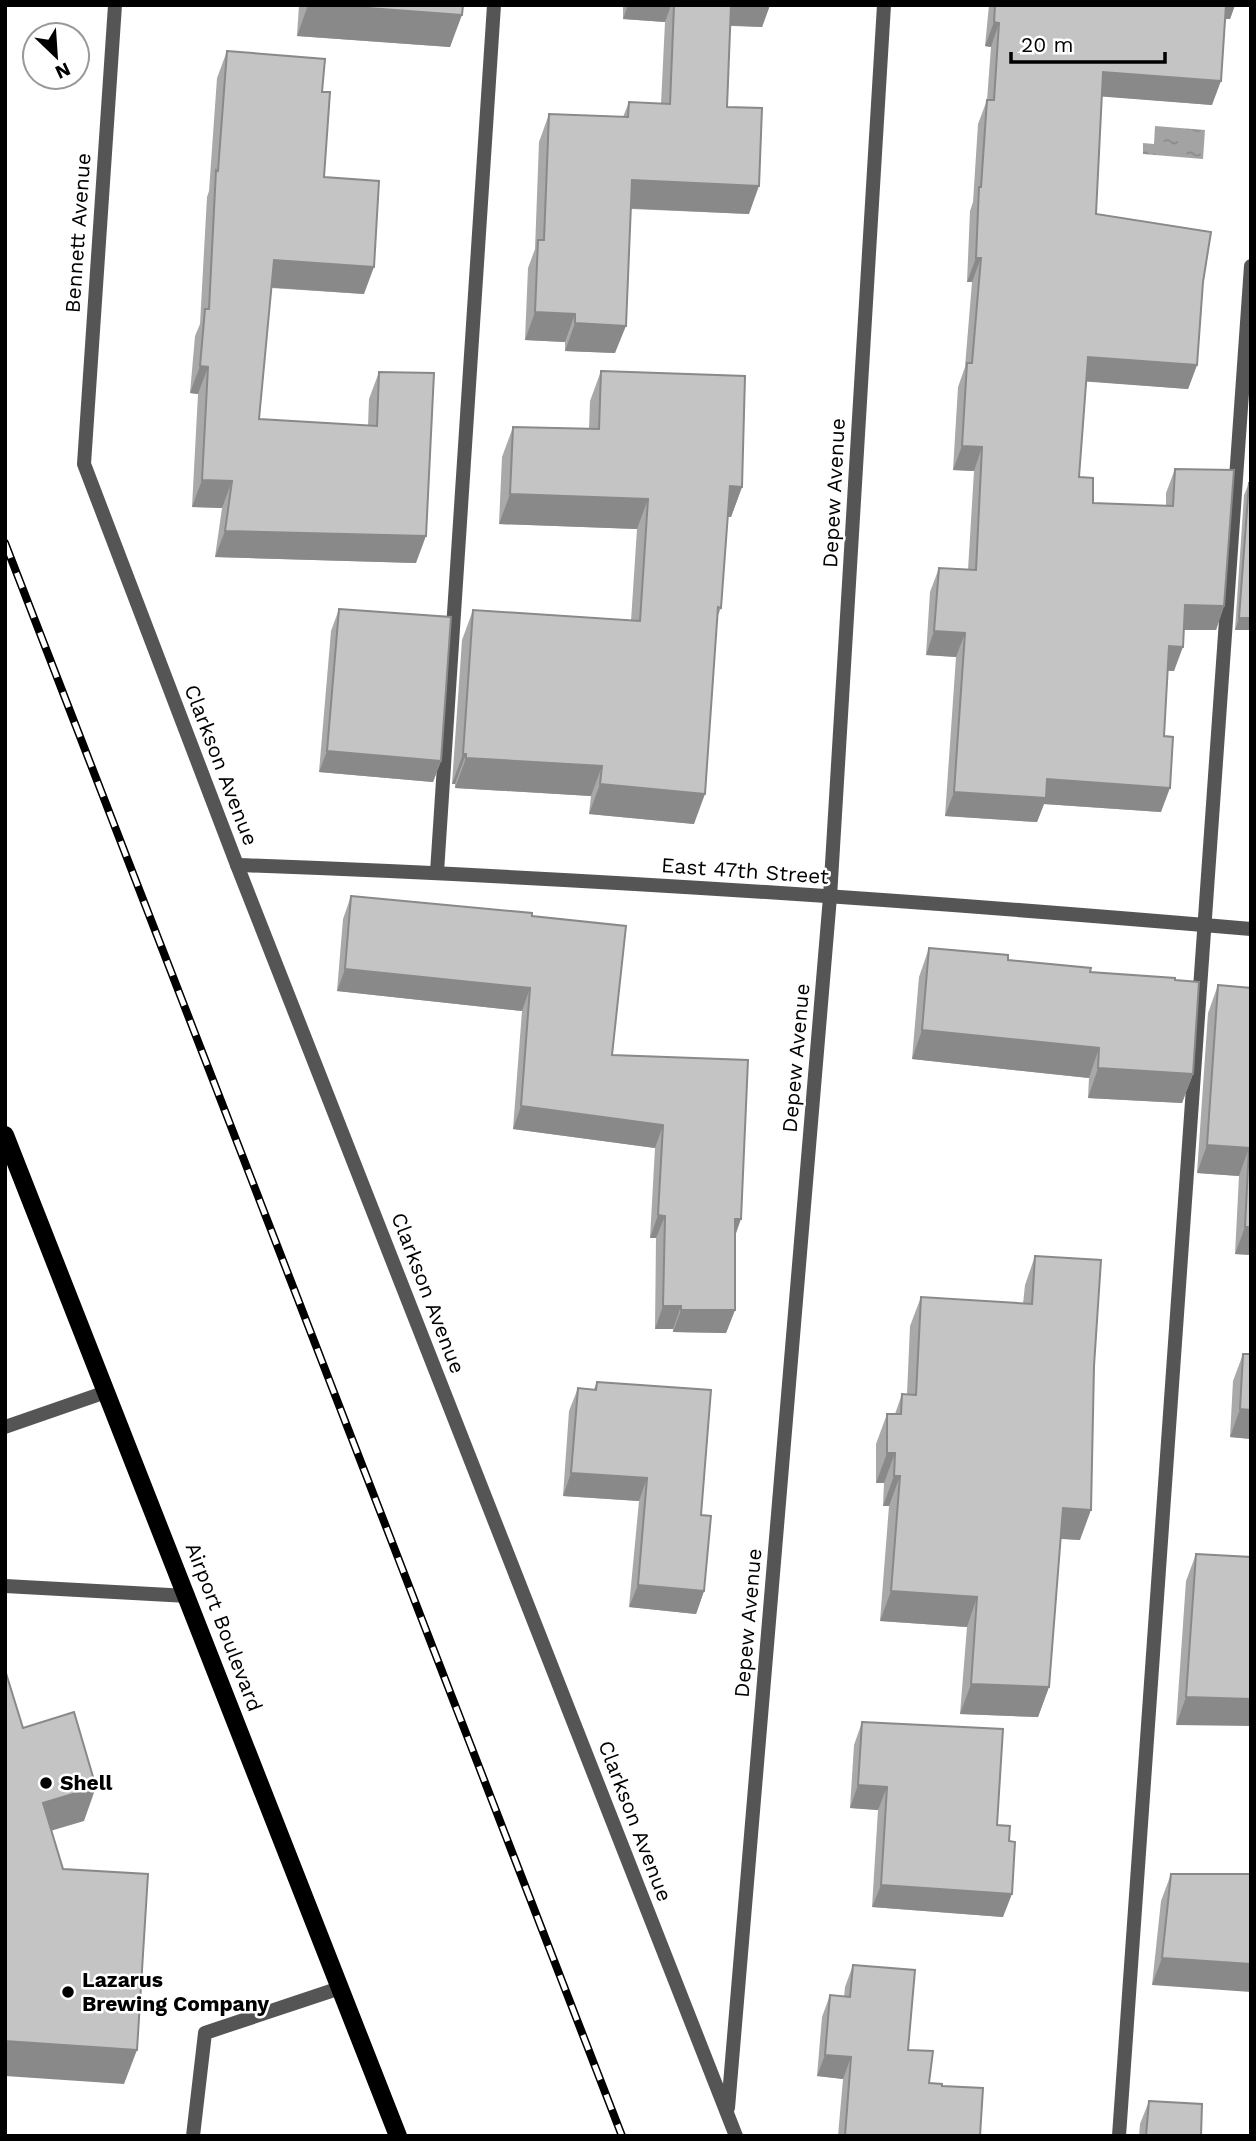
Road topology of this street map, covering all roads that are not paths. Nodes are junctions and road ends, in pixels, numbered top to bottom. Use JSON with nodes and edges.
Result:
{"nodes":[{"id":1,"x":115,"y":5,"type":"edge"},
{"id":2,"x":494,"y":5,"type":"edge"},
{"id":3,"x":884,"y":5,"type":"edge"},
{"id":4,"x":1251,"y":266,"type":"edge"},
{"id":5,"x":84,"y":464,"type":"joint"},
{"id":6,"x":237,"y":865,"type":"junction"},
{"id":7,"x":437,"y":872,"type":"junction"},
{"id":8,"x":830,"y":897,"type":"junction"},
{"id":9,"x":1205,"y":925,"type":"junction"},
{"id":10,"x":1251,"y":929,"type":"edge"},
{"id":11,"x":7,"y":1147,"type":"edge"},
{"id":12,"x":106,"y":1392,"type":"junction"},
{"id":13,"x":5,"y":1427,"type":"edge"},
{"id":14,"x":5,"y":1586,"type":"edge"},
{"id":15,"x":188,"y":1596,"type":"junction"},
{"id":16,"x":340,"y":1988,"type":"junction"},
{"id":17,"x":727,"y":2113,"type":"junction"},
{"id":18,"x":193,"y":2136,"type":"edge"},
{"id":19,"x":398,"y":2136,"type":"edge"},
{"id":20,"x":736,"y":2136,"type":"edge"},
{"id":21,"x":1119,"y":2136,"type":"edge"}],
"edges":[{"from":1,"to":5,"type":"street","name":"Bennett Avenue"},
{"from":2,"to":7,"type":"street"},
{"from":3,"to":8,"type":"street","name":"Depew Avenue"},
{"from":4,"to":9,"type":"street"},
{"from":5,"to":6,"type":"street","name":"Clarkson Avenue"},
{"from":6,"to":7,"type":"street","name":"East 47th Street"},
{"from":6,"to":17,"type":"street","name":"Clarkson Avenue"},
{"from":7,"to":8,"type":"street","name":"East 47th Street"},
{"from":8,"to":9,"type":"street","name":"East 47th Street"},
{"from":8,"to":17,"type":"street","name":"Depew Avenue"},
{"from":9,"to":10,"type":"street","name":"East 47th Street"},
{"from":9,"to":21,"type":"street"},
{"from":11,"to":12,"type":"main road","name":"Airport Boulevard"},
{"from":12,"to":13,"type":"street"},
{"from":12,"to":15,"type":"main road","name":"Airport Boulevard"},
{"from":14,"to":15,"type":"street"},
{"from":15,"to":16,"type":"main road","name":"Airport Boulevard"},
{"from":16,"to":18,"type":"street"},
{"from":16,"to":19,"type":"main road","name":"Airport Boulevard"},
{"from":17,"to":20,"type":"street","name":"Clarkson Avenue"}]}
